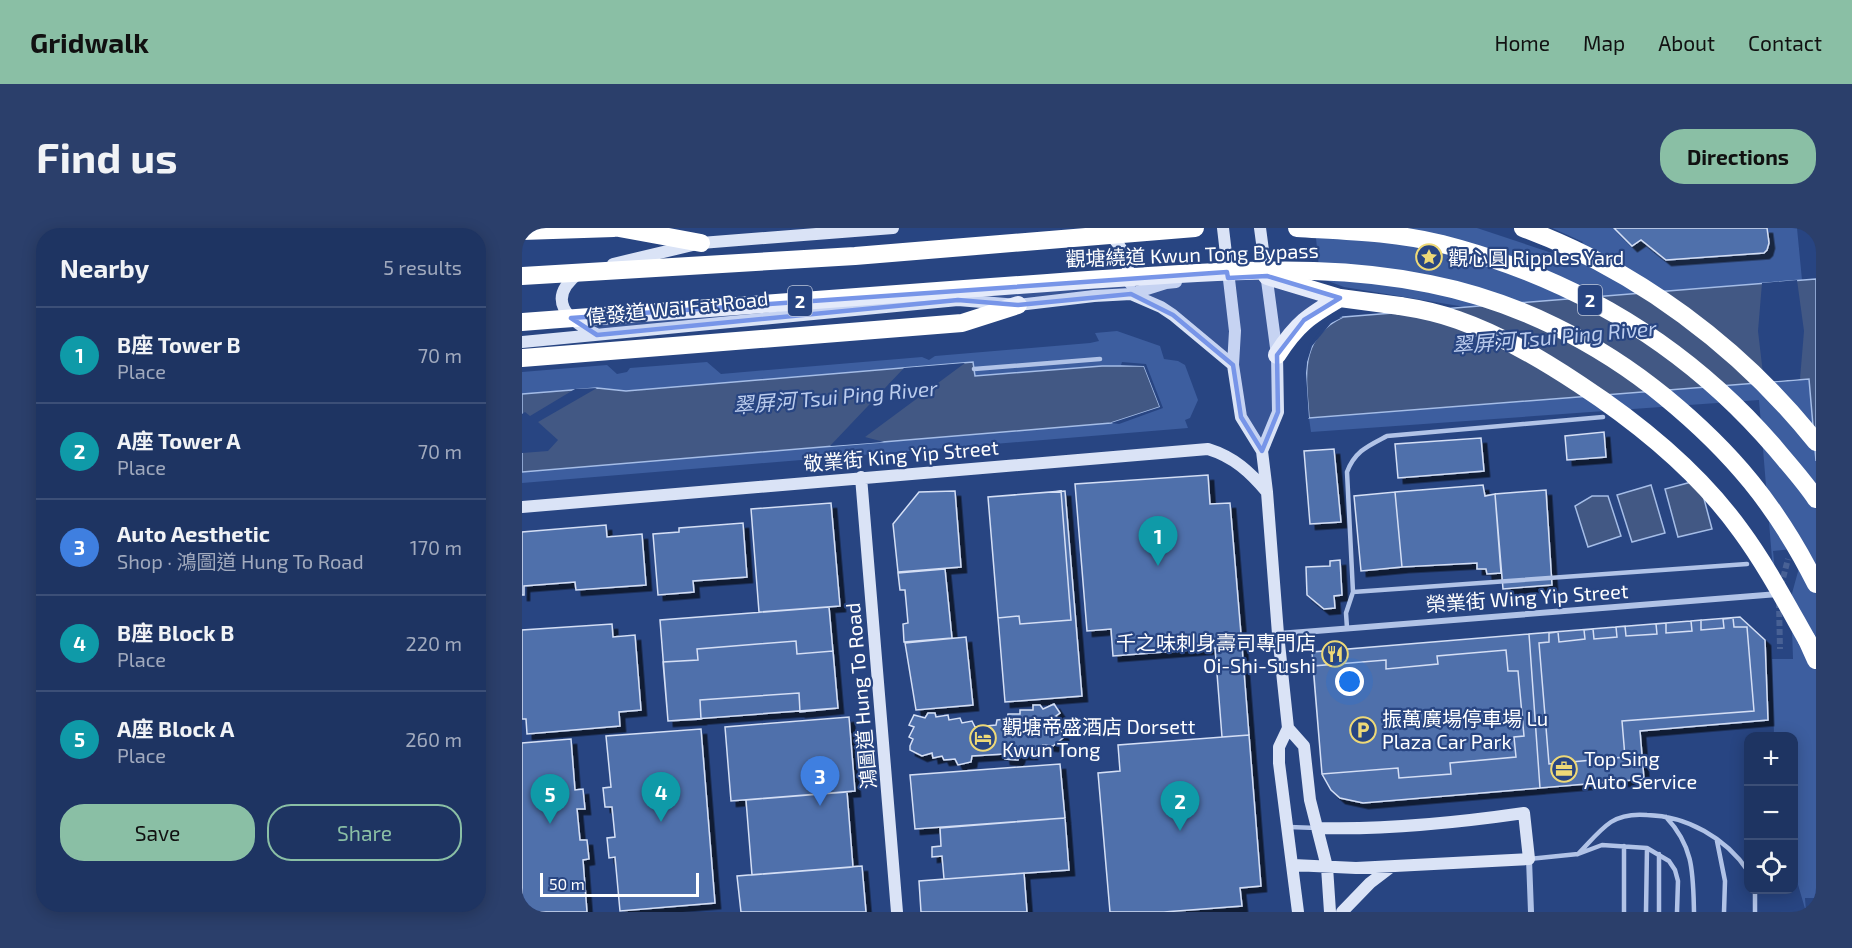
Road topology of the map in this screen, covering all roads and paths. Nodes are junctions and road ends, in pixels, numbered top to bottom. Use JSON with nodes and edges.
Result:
{"nodes":[{"id":1,"x":614,"y":228,"type":"edge"},
{"id":2,"x":619,"y":228,"type":"edge"},
{"id":3,"x":893,"y":228,"type":"edge"},
{"id":4,"x":1103,"y":228,"type":"edge"},
{"id":5,"x":1195,"y":228,"type":"edge"},
{"id":6,"x":1223,"y":228,"type":"edge"},
{"id":7,"x":1260,"y":228,"type":"edge"},
{"id":8,"x":1298,"y":228,"type":"edge"},
{"id":9,"x":1523,"y":228,"type":"edge"},
{"id":10,"x":522,"y":231,"type":"edge"},
{"id":11,"x":701,"y":243,"type":"junction"},
{"id":12,"x":588,"y":266,"type":"junction"},
{"id":13,"x":522,"y":269,"type":"edge"},
{"id":14,"x":522,"y":276,"type":"edge"},
{"id":15,"x":1267,"y":276,"type":"junction"},
{"id":16,"x":1228,"y":278,"type":"junction"},
{"id":17,"x":1131,"y":294,"type":"junction"},
{"id":18,"x":1340,"y":298,"type":"junction"},
{"id":19,"x":1018,"y":306,"type":"junction"},
{"id":20,"x":522,"y":322,"type":"edge"},
{"id":21,"x":597,"y":334,"type":"junction"},
{"id":22,"x":522,"y":342,"type":"edge"},
{"id":23,"x":1277,"y":355,"type":"junction"},
{"id":24,"x":522,"y":358,"type":"edge"},
{"id":25,"x":1100,"y":359,"type":"dead end"},
{"id":26,"x":1233,"y":365,"type":"junction"},
{"id":27,"x":974,"y":369,"type":"dead end"},
{"id":28,"x":1603,"y":417,"type":"dead end"},
{"id":29,"x":1816,"y":442,"type":"edge"},
{"id":30,"x":1262,"y":451,"type":"junction"},
{"id":31,"x":861,"y":477,"type":"junction"},
{"id":32,"x":1268,"y":492,"type":"junction"},
{"id":33,"x":1816,"y":499,"type":"edge"},
{"id":34,"x":522,"y":507,"type":"edge"},
{"id":35,"x":1747,"y":564,"type":"dead end"},
{"id":36,"x":1816,"y":584,"type":"edge"},
{"id":37,"x":1353,"y":592,"type":"junction"},
{"id":38,"x":1779,"y":594,"type":"dead end"},
{"id":39,"x":1347,"y":627,"type":"junction"},
{"id":40,"x":1278,"y":634,"type":"junction"},
{"id":41,"x":1816,"y":660,"type":"edge"},
{"id":42,"x":1288,"y":729,"type":"junction"},
{"id":43,"x":1664,"y":815,"type":"junction"},
{"id":44,"x":1287,"y":827,"type":"junction"},
{"id":45,"x":1317,"y":828,"type":"junction"},
{"id":46,"x":1717,"y":840,"type":"junction"},
{"id":47,"x":1624,"y":846,"type":"junction"},
{"id":48,"x":1647,"y":848,"type":"junction"},
{"id":49,"x":1578,"y":854,"type":"junction"},
{"id":50,"x":1659,"y":854,"type":"junction"},
{"id":51,"x":1529,"y":859,"type":"junction"},
{"id":52,"x":1744,"y":864,"type":"edge"},
{"id":53,"x":1293,"y":865,"type":"junction"},
{"id":54,"x":1327,"y":867,"type":"junction"},
{"id":55,"x":1391,"y":867,"type":"junction"},
{"id":56,"x":1755,"y":894,"type":"edge"},
{"id":57,"x":897,"y":912,"type":"edge"},
{"id":58,"x":1298,"y":912,"type":"edge"},
{"id":59,"x":1330,"y":912,"type":"edge"},
{"id":60,"x":1342,"y":912,"type":"edge"},
{"id":61,"x":1531,"y":912,"type":"edge"},
{"id":62,"x":1624,"y":912,"type":"edge"},
{"id":63,"x":1646,"y":912,"type":"edge"},
{"id":64,"x":1659,"y":912,"type":"edge"},
{"id":65,"x":1677,"y":912,"type":"edge"},
{"id":66,"x":1694,"y":912,"type":"edge"},
{"id":67,"x":1724,"y":912,"type":"edge"},
{"id":68,"x":1755,"y":912,"type":"edge"}],
"edges":[{"from":1,"to":10,"type":"highway"},
{"from":2,"to":11,"type":"highway"},
{"from":3,"to":11,"type":"main road"},
{"from":4,"to":17,"type":"main road"},
{"from":5,"to":14,"type":"highway","name":"觀塘繞道 Kwun Tong Bypass","number":"2","bridge":true},
{"from":6,"to":16,"type":"main road"},
{"from":7,"to":15,"type":"main road"},
{"from":8,"to":33,"type":"highway","name":"觀塘繞道 Kwun Tong Bypass","number":"2","bridge":true},
{"from":9,"to":29,"type":"highway"},
{"from":11,"to":12,"type":"main road"},
{"from":12,"to":13,"type":"main road"},
{"from":12,"to":21,"type":"main road"},
{"from":15,"to":16,"type":"main road","name":"偉發道 Wai Fat Road"},
{"from":15,"to":18,"type":"highway"},
{"from":15,"to":23,"type":"main road"},
{"from":16,"to":17,"type":"main road","name":"偉發道 Wai Fat Road"},
{"from":16,"to":26,"type":"main road"},
{"from":17,"to":19,"type":"main road","name":"偉發道 Wai Fat Road"},
{"from":17,"to":26,"type":"main road"},
{"from":18,"to":23,"type":"highway"},
{"from":18,"to":41,"type":"highway","bridge":true},
{"from":19,"to":21,"type":"main road","name":"偉發道 Wai Fat Road"},
{"from":19,"to":24,"type":"highway"},
{"from":20,"to":36,"type":"highway","name":"觀塘繞道 Kwun Tong Bypass","number":"2","bridge":true},
{"from":21,"to":22,"type":"main road","name":"偉發道 Wai Fat Road"},
{"from":23,"to":30,"type":"main road"},
{"from":25,"to":27,"type":"lane"},
{"from":26,"to":30,"type":"main road"},
{"from":28,"to":37,"type":"lane"},
{"from":30,"to":32,"type":"main road"},
{"from":31,"to":32,"type":"main road","name":"敬業街 King Yip Street"},
{"from":31,"to":34,"type":"main road","name":"敬業街 King Yip Street"},
{"from":31,"to":57,"type":"main road","name":"鴻圖道 Hung To Road"},
{"from":32,"to":40,"type":"main road"},
{"from":35,"to":37,"type":"lane"},
{"from":37,"to":39,"type":"lane"},
{"from":38,"to":39,"type":"street","name":"榮業街 Wing Yip Street"},
{"from":39,"to":40,"type":"street","name":"榮業街 Wing Yip Street"},
{"from":40,"to":42,"type":"main road"},
{"from":42,"to":44,"type":"main road"},
{"from":42,"to":45,"type":"main road"},
{"from":43,"to":46,"type":"lane"},
{"from":43,"to":49,"type":"lane"},
{"from":43,"to":66,"type":"lane"},
{"from":44,"to":45,"type":"lane"},
{"from":44,"to":53,"type":"main road"},
{"from":45,"to":51,"type":"main road"},
{"from":45,"to":54,"type":"main road"},
{"from":46,"to":52,"type":"lane"},
{"from":46,"to":67,"type":"lane"},
{"from":47,"to":48,"type":"lane"},
{"from":47,"to":49,"type":"lane"},
{"from":47,"to":62,"type":"lane"},
{"from":48,"to":50,"type":"lane"},
{"from":48,"to":63,"type":"lane"},
{"from":49,"to":51,"type":"lane"},
{"from":50,"to":64,"type":"lane"},
{"from":50,"to":65,"type":"lane"},
{"from":51,"to":55,"type":"main road"},
{"from":51,"to":61,"type":"street"},
{"from":53,"to":54,"type":"main road"},
{"from":53,"to":58,"type":"main road"},
{"from":54,"to":55,"type":"main road"},
{"from":54,"to":59,"type":"main road"},
{"from":55,"to":60,"type":"main road"},
{"from":56,"to":68,"type":"lane"}]}
